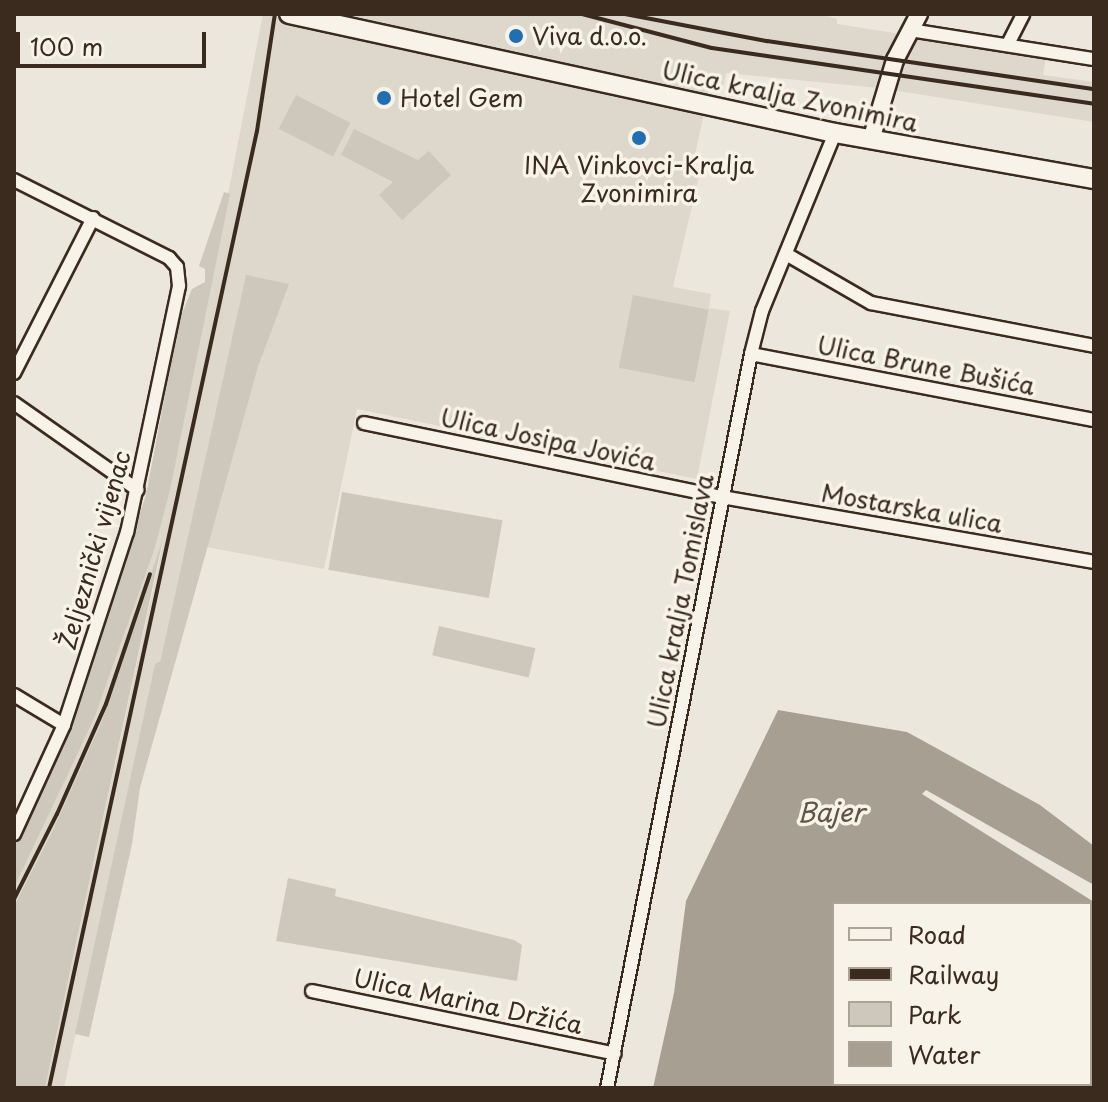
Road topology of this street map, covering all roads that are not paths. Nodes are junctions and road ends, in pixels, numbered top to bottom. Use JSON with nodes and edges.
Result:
{"nodes":[{"id":1,"x":289,"y":14,"type":"edge"},
{"id":2,"x":919,"y":14,"type":"edge"},
{"id":3,"x":1023,"y":14,"type":"edge"},
{"id":4,"x":910,"y":30,"type":"junction"},
{"id":5,"x":1008,"y":44,"type":"junction"},
{"id":6,"x":1094,"y":59,"type":"edge"},
{"id":7,"x":835,"y":133,"type":"junction"},
{"id":8,"x":871,"y":140,"type":"junction"},
{"id":9,"x":1094,"y":179,"type":"edge"},
{"id":10,"x":14,"y":180,"type":"edge"},
{"id":11,"x":93,"y":218,"type":"junction"},
{"id":12,"x":786,"y":254,"type":"junction"},
{"id":13,"x":1094,"y":346,"type":"edge"},
{"id":14,"x":751,"y":354,"type":"junction"},
{"id":15,"x":14,"y":373,"type":"edge"},
{"id":16,"x":14,"y":403,"type":"edge"},
{"id":17,"x":1094,"y":420,"type":"edge"},
{"id":18,"x":364,"y":423,"type":"dead end"},
{"id":19,"x":138,"y":490,"type":"junction"},
{"id":20,"x":722,"y":497,"type":"junction"},
{"id":21,"x":1094,"y":562,"type":"edge"},
{"id":22,"x":14,"y":695,"type":"edge"},
{"id":23,"x":64,"y":725,"type":"junction"},
{"id":24,"x":14,"y":834,"type":"edge"},
{"id":25,"x":312,"y":991,"type":"dead end"},
{"id":26,"x":615,"y":1054,"type":"junction"},
{"id":27,"x":607,"y":1088,"type":"edge"}],
"edges":[{"from":1,"to":7,"type":"main road","name":"Ulica kralja Zvonimira"},
{"from":2,"to":4,"type":"street"},
{"from":3,"to":5,"type":"street"},
{"from":4,"to":5,"type":"street"},
{"from":4,"to":8,"type":"street"},
{"from":5,"to":6,"type":"street"},
{"from":7,"to":8,"type":"main road","name":"Ulica kralja Zvonimira"},
{"from":7,"to":12,"type":"street","name":"Ulica kralja Tomislava"},
{"from":8,"to":9,"type":"main road","name":"Ulica kralja Zvonimira"},
{"from":10,"to":11,"type":"street"},
{"from":11,"to":15,"type":"street"},
{"from":11,"to":19,"type":"street","name":"Željeznički vijenac"},
{"from":12,"to":13,"type":"street"},
{"from":12,"to":14,"type":"street","name":"Ulica kralja Tomislava"},
{"from":14,"to":17,"type":"street","name":"Ulica Brune Bušića"},
{"from":14,"to":20,"type":"street","name":"Ulica kralja Tomislava"},
{"from":16,"to":19,"type":"street"},
{"from":18,"to":20,"type":"street","name":"Ulica Josipa Jovića"},
{"from":19,"to":23,"type":"street","name":"Željeznički vijenac"},
{"from":20,"to":21,"type":"street","name":"Mostarska ulica"},
{"from":20,"to":26,"type":"street","name":"Ulica kralja Tomislava"},
{"from":22,"to":23,"type":"street"},
{"from":23,"to":24,"type":"street","name":"Željeznički vijenac"},
{"from":25,"to":26,"type":"street","name":"Ulica Marina Držića"},
{"from":26,"to":27,"type":"street","name":"Ulica kralja Tomislava"}]}
